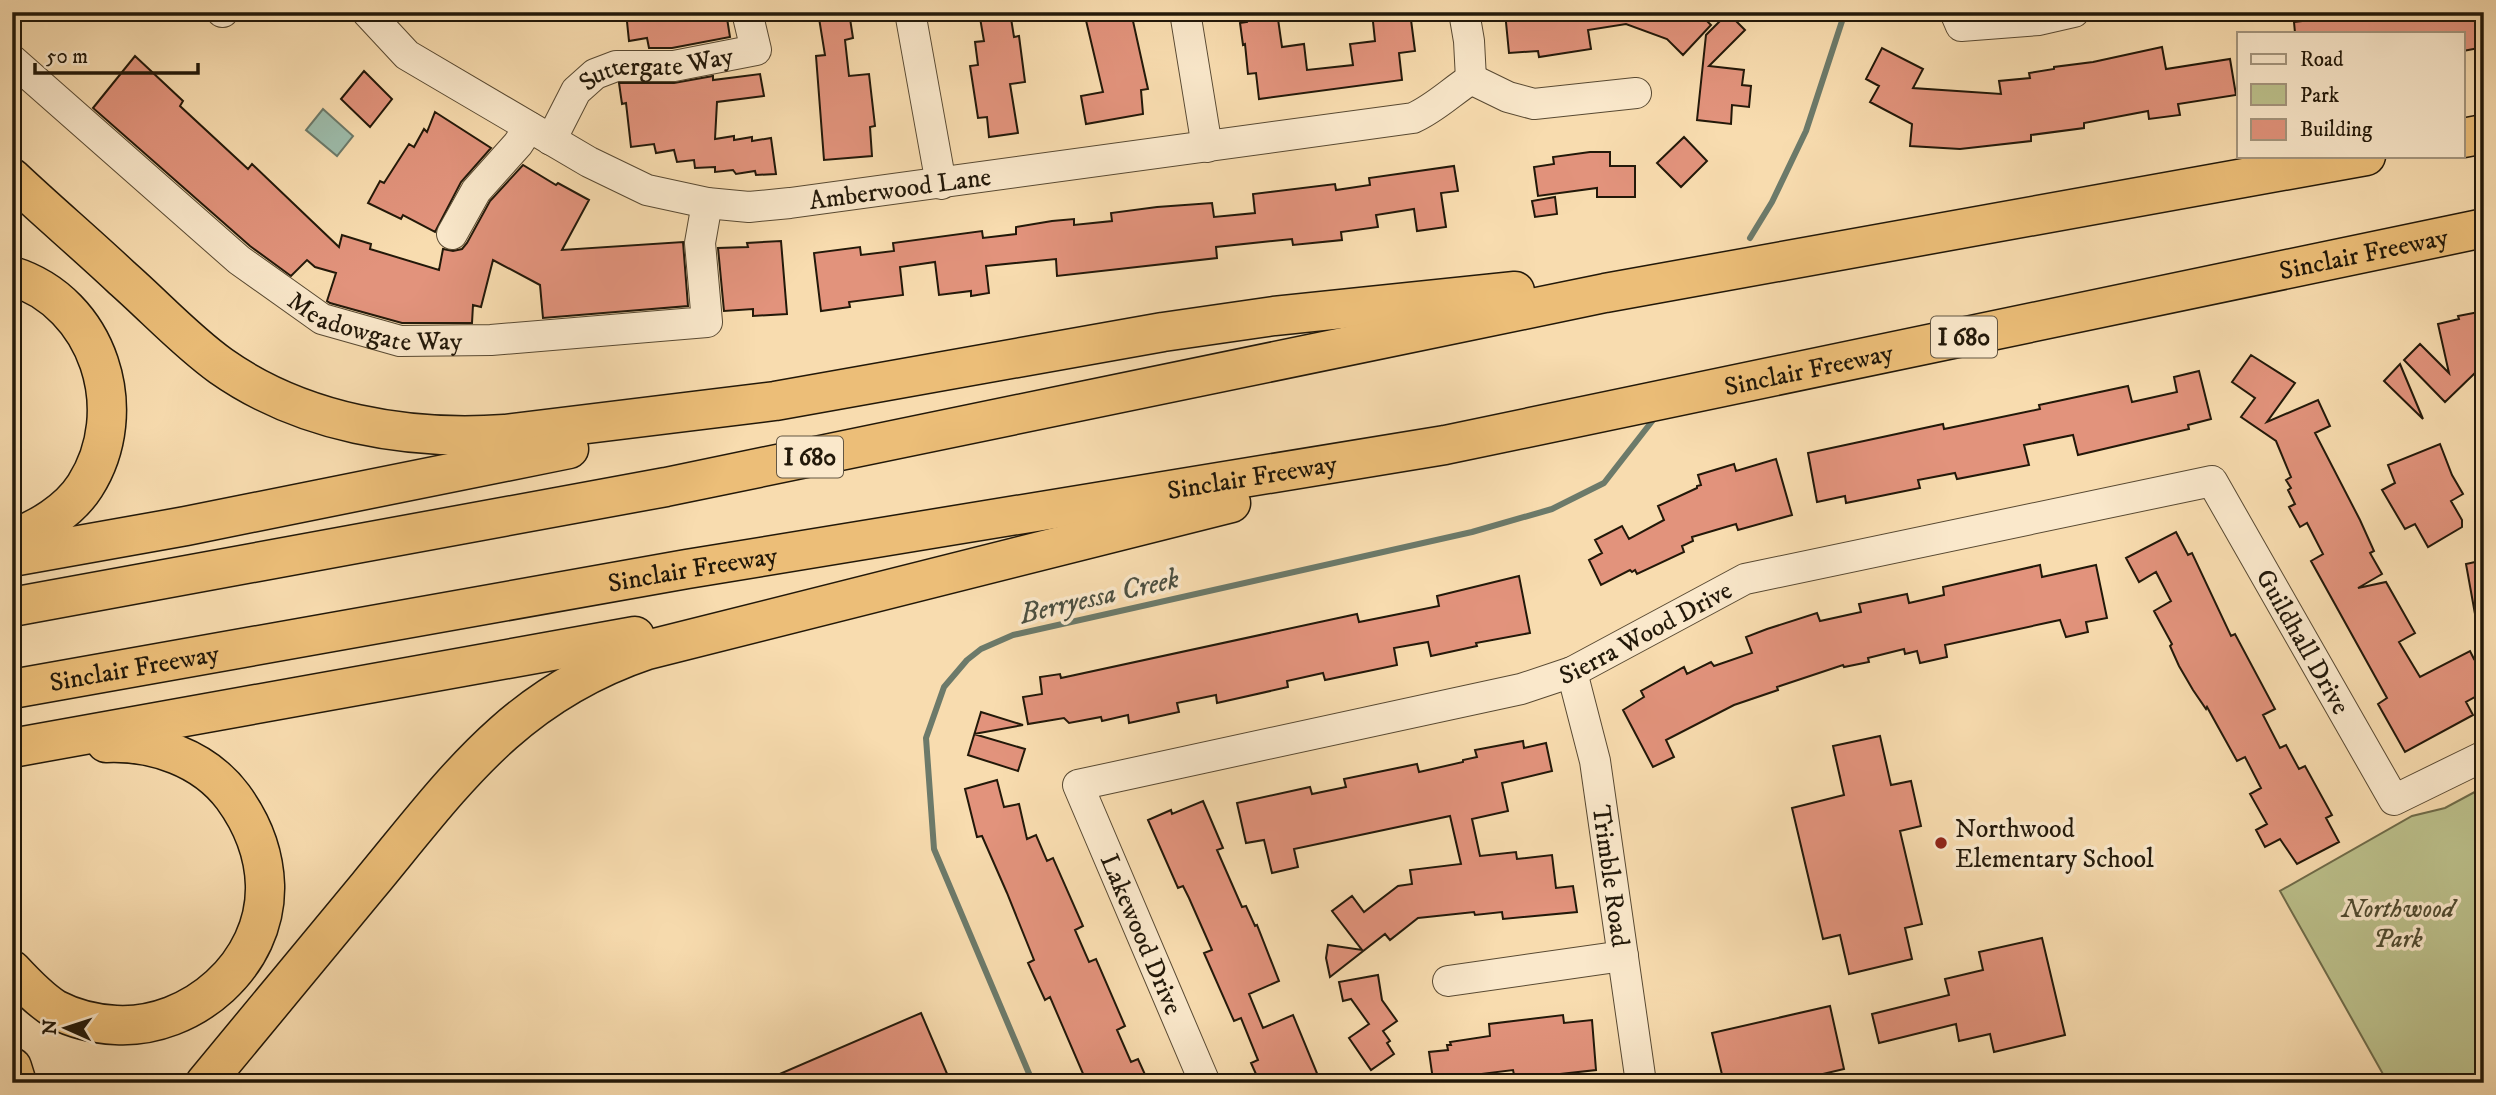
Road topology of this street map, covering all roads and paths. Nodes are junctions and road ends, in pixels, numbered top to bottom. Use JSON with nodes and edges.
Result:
{"nodes":[{"id":1,"x":367,"y":12,"type":"edge"},
{"id":2,"x":747,"y":12,"type":"edge"},
{"id":3,"x":910,"y":12,"type":"edge"},
{"id":4,"x":1185,"y":12,"type":"edge"},
{"id":5,"x":1464,"y":12,"type":"edge"},
{"id":6,"x":1955,"y":12,"type":"edge"},
{"id":7,"x":2074,"y":12,"type":"edge"},
{"id":8,"x":12,"y":60,"type":"edge"},
{"id":9,"x":1471,"y":79,"type":"junction"},
{"id":10,"x":1636,"y":93,"type":"dead end"},
{"id":11,"x":540,"y":133,"type":"junction"},
{"id":12,"x":2484,"y":134,"type":"edge"},
{"id":13,"x":2464,"y":138,"type":"edge"},
{"id":14,"x":1208,"y":147,"type":"junction"},
{"id":15,"x":2355,"y":158,"type":"edge"},
{"id":16,"x":12,"y":178,"type":"edge"},
{"id":17,"x":941,"y":184,"type":"junction"},
{"id":18,"x":707,"y":203,"type":"junction"},
{"id":19,"x":2484,"y":228,"type":"edge"},
{"id":20,"x":453,"y":234,"type":"dead end"},
{"id":21,"x":12,"y":276,"type":"edge"},
{"id":22,"x":1605,"y":293,"type":"junction"},
{"id":23,"x":775,"y":401,"type":"junction"},
{"id":24,"x":1445,"y":445,"type":"junction"},
{"id":25,"x":2212,"y":481,"type":"joint"},
{"id":26,"x":12,"y":539,"type":"edge"},
{"id":27,"x":12,"y":557,"type":"edge"},
{"id":28,"x":844,"y":599,"type":"junction"},
{"id":29,"x":12,"y":607,"type":"edge"},
{"id":30,"x":1572,"y":672,"type":"junction"},
{"id":31,"x":12,"y":689,"type":"edge"},
{"id":32,"x":15,"y":747,"type":"edge"},
{"id":33,"x":2484,"y":756,"type":"edge"},
{"id":34,"x":1078,"y":785,"type":"joint"},
{"id":35,"x":1623,"y":956,"type":"junction"},
{"id":36,"x":12,"y":970,"type":"edge"},
{"id":37,"x":1448,"y":981,"type":"dead end"},
{"id":38,"x":12,"y":1067,"type":"edge"},
{"id":39,"x":18,"y":1083,"type":"edge"},
{"id":40,"x":205,"y":1083,"type":"edge"},
{"id":41,"x":1205,"y":1083,"type":"edge"},
{"id":42,"x":1640,"y":1083,"type":"edge"}],
"edges":[{"from":1,"to":11,"type":"street","name":"Amberwood Lane"},
{"from":2,"to":11,"type":"street","name":"Suttergate Way"},
{"from":3,"to":17,"type":"street"},
{"from":4,"to":14,"type":"street"},
{"from":5,"to":9,"type":"street"},
{"from":6,"to":7,"type":"street"},
{"from":8,"to":18,"type":"street","name":"Meadowgate Way"},
{"from":9,"to":10,"type":"street"},
{"from":9,"to":14,"type":"street","name":"Amberwood Lane"},
{"from":11,"to":18,"type":"street","name":"Amberwood Lane"},
{"from":11,"to":20,"type":"street"},
{"from":12,"to":13,"type":"highway"},
{"from":14,"to":17,"type":"street","name":"Amberwood Lane"},
{"from":15,"to":22,"type":"highway","number":"I 680"},
{"from":16,"to":23,"type":"highway"},
{"from":17,"to":18,"type":"street","name":"Amberwood Lane"},
{"from":19,"to":24,"type":"highway","name":"Sinclair Freeway","number":"I 680"},
{"from":21,"to":26,"type":"highway"},
{"from":22,"to":23,"type":"highway"},
{"from":22,"to":29,"type":"highway","number":"I 680"},
{"from":23,"to":27,"type":"highway"},
{"from":24,"to":28,"type":"highway"},
{"from":24,"to":31,"type":"highway","name":"Sinclair Freeway","number":"I 680"},
{"from":25,"to":30,"type":"street","name":"Sierra Wood Drive"},
{"from":25,"to":33,"type":"street","name":"Guildhall Drive"},
{"from":28,"to":32,"type":"highway"},
{"from":28,"to":40,"type":"highway"},
{"from":30,"to":34,"type":"street","name":"Sierra Wood Drive"},
{"from":30,"to":35,"type":"street","name":"Trimble Road"},
{"from":32,"to":36,"type":"highway"},
{"from":34,"to":41,"type":"street","name":"Lakewood Drive"},
{"from":35,"to":37,"type":"street"},
{"from":35,"to":42,"type":"street","name":"Trimble Road"},
{"from":38,"to":39,"type":"highway"}]}
